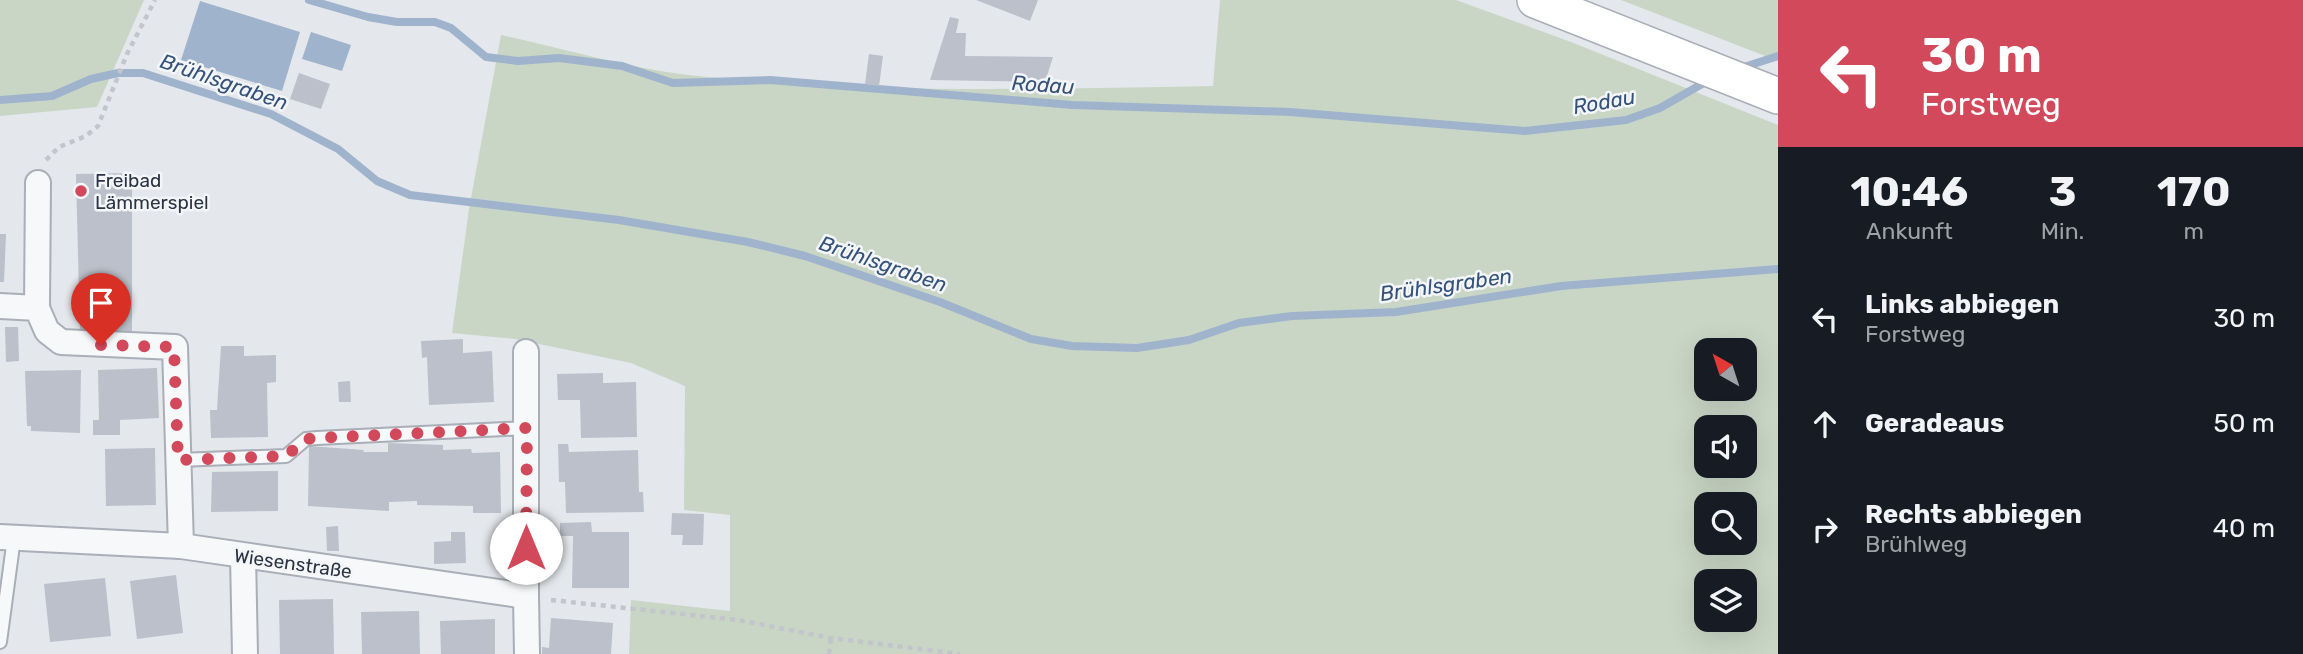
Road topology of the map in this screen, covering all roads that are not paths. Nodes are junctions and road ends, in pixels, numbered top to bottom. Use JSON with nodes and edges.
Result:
{"nodes":[{"id":1,"x":1535,"y":0,"type":"edge"},
{"id":2,"x":1778,"y":96,"type":"edge"},
{"id":3,"x":38,"y":183,"type":"road end"},
{"id":4,"x":0,"y":306,"type":"edge"},
{"id":5,"x":37,"y":308,"type":"junction"},
{"id":6,"x":527,"y":352,"type":"dead end"},
{"id":7,"x":527,"y":428,"type":"junction"},
{"id":8,"x":178,"y":460,"type":"junction"},
{"id":9,"x":7,"y":538,"type":"edge"},
{"id":10,"x":181,"y":546,"type":"junction"},
{"id":11,"x":243,"y":556,"type":"junction"},
{"id":12,"x":526,"y":596,"type":"junction"},
{"id":13,"x":0,"y":642,"type":"edge"},
{"id":14,"x":245,"y":654,"type":"edge"},
{"id":15,"x":527,"y":654,"type":"edge"}],
"edges":[{"from":1,"to":2,"type":"main road"},
{"from":3,"to":5,"type":"street"},
{"from":4,"to":5,"type":"street"},
{"from":5,"to":8,"type":"street"},
{"from":6,"to":7,"type":"street"},
{"from":7,"to":8,"type":"lane"},
{"from":7,"to":12,"type":"street"},
{"from":8,"to":10,"type":"street"},
{"from":9,"to":10,"type":"street","name":"Wiesenstraße"},
{"from":9,"to":13,"type":"lane"},
{"from":10,"to":11,"type":"street","name":"Wiesenstraße"},
{"from":11,"to":12,"type":"street","name":"Wiesenstraße"},
{"from":11,"to":14,"type":"street"},
{"from":12,"to":15,"type":"street"}]}
